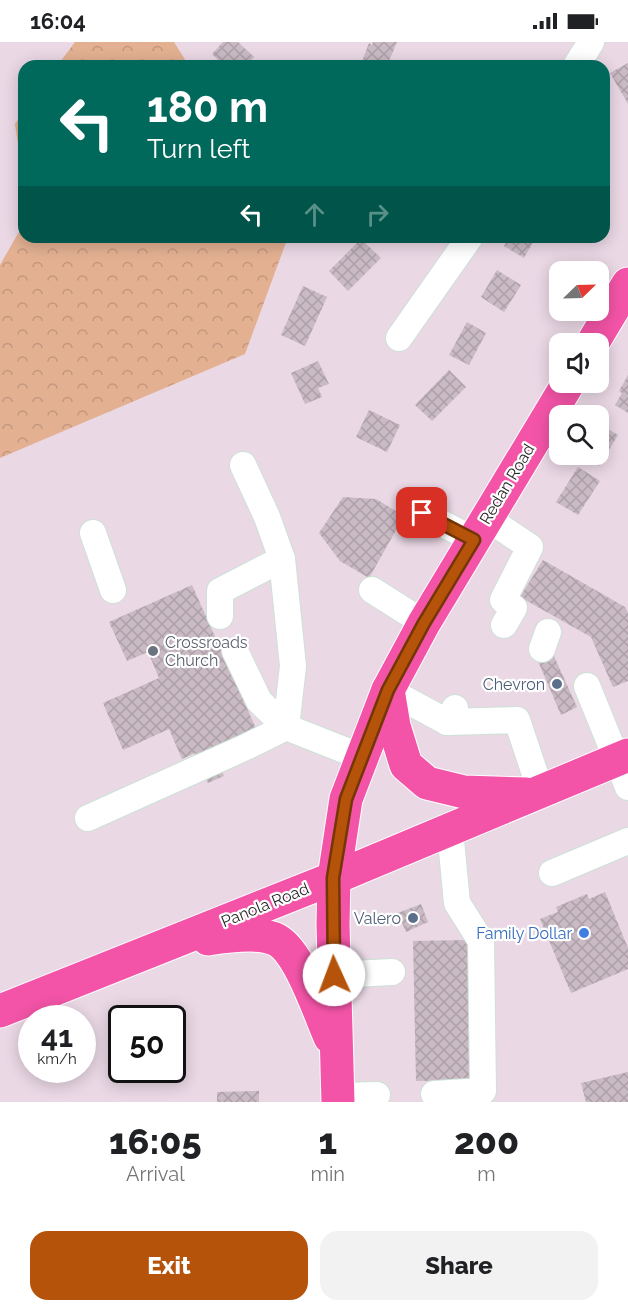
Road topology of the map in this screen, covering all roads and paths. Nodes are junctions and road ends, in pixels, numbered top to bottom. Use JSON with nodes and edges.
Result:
{"nodes":[{"id":1,"x":591,"y":42,"type":"edge"},
{"id":2,"x":580,"y":60,"type":"edge"},
{"id":3,"x":466,"y":243,"type":"edge"},
{"id":4,"x":628,"y":284,"type":"edge"},
{"id":5,"x":599,"y":333,"type":"edge"},
{"id":6,"x":399,"y":338,"type":"dead end"},
{"id":7,"x":562,"y":393,"type":"edge"},
{"id":8,"x":243,"y":465,"type":"dead end"},
{"id":9,"x":422,"y":513,"type":"dead end"},
{"id":10,"x":481,"y":529,"type":"junction"},
{"id":11,"x":93,"y":533,"type":"dead end"},
{"id":12,"x":282,"y":559,"type":"junction"},
{"id":13,"x":374,"y":588,"type":"dead end"},
{"id":14,"x":113,"y":590,"type":"dead end"},
{"id":15,"x":220,"y":616,"type":"dead end"},
{"id":16,"x":424,"y":623,"type":"junction"},
{"id":17,"x":504,"y":625,"type":"dead end"},
{"id":18,"x":235,"y":651,"type":"dead end"},
{"id":19,"x":586,"y":686,"type":"dead end"},
{"id":20,"x":388,"y":690,"type":"junction"},
{"id":21,"x":286,"y":727,"type":"junction"},
{"id":22,"x":362,"y":757,"type":"junction"},
{"id":23,"x":624,"y":767,"type":"edge"},
{"id":24,"x":539,"y":793,"type":"junction"},
{"id":25,"x":88,"y":818,"type":"dead end"},
{"id":26,"x":450,"y":830,"type":"junction"},
{"id":27,"x":626,"y":849,"type":"edge"},
{"id":28,"x":552,"y":873,"type":"dead end"},
{"id":29,"x":333,"y":878,"type":"junction"},
{"id":30,"x":159,"y":948,"type":"junction"},
{"id":31,"x":392,"y":972,"type":"dead end"},
{"id":32,"x":334,"y":975,"type":"junction"},
{"id":33,"x":0,"y":1011,"type":"edge"},
{"id":34,"x":336,"y":1052,"type":"junction"},
{"id":35,"x":434,"y":1094,"type":"dead end"},
{"id":36,"x":377,"y":1095,"type":"dead end"},
{"id":37,"x":338,"y":1099,"type":"edge"}],
"edges":[{"from":1,"to":2,"type":"street"},
{"from":3,"to":6,"type":"street"},
{"from":4,"to":5,"type":"main road"},
{"from":7,"to":10,"type":"main road","name":"Redan Road"},
{"from":8,"to":12,"type":"street"},
{"from":9,"to":10,"type":"street"},
{"from":10,"to":16,"type":"main road","name":"Redan Road"},
{"from":10,"to":17,"type":"street"},
{"from":11,"to":14,"type":"street"},
{"from":12,"to":15,"type":"street"},
{"from":12,"to":21,"type":"street"},
{"from":13,"to":16,"type":"street"},
{"from":16,"to":20,"type":"main road","name":"Redan Road"},
{"from":18,"to":21,"type":"street"},
{"from":19,"to":23,"type":"street"},
{"from":20,"to":22,"type":"main road","name":"Redan Road"},
{"from":20,"to":24,"type":"street"},
{"from":20,"to":24,"type":"main road"},
{"from":21,"to":22,"type":"street"},
{"from":21,"to":25,"type":"street"},
{"from":22,"to":29,"type":"main road","name":"Redan Road"},
{"from":23,"to":24,"type":"main road","name":"Panola Road"},
{"from":24,"to":26,"type":"main road","name":"Panola Road"},
{"from":26,"to":29,"type":"main road","name":"Panola Road"},
{"from":26,"to":35,"type":"street"},
{"from":27,"to":28,"type":"street"},
{"from":29,"to":30,"type":"main road","name":"Panola Road"},
{"from":29,"to":32,"type":"main road","name":"Redan Road"},
{"from":30,"to":33,"type":"main road","name":"Panola Road"},
{"from":30,"to":34,"type":"main road"},
{"from":31,"to":32,"type":"street"},
{"from":32,"to":34,"type":"main road","name":"Redan Road"},
{"from":34,"to":37,"type":"main road","name":"Redan Road"},
{"from":36,"to":37,"type":"street"}]}
